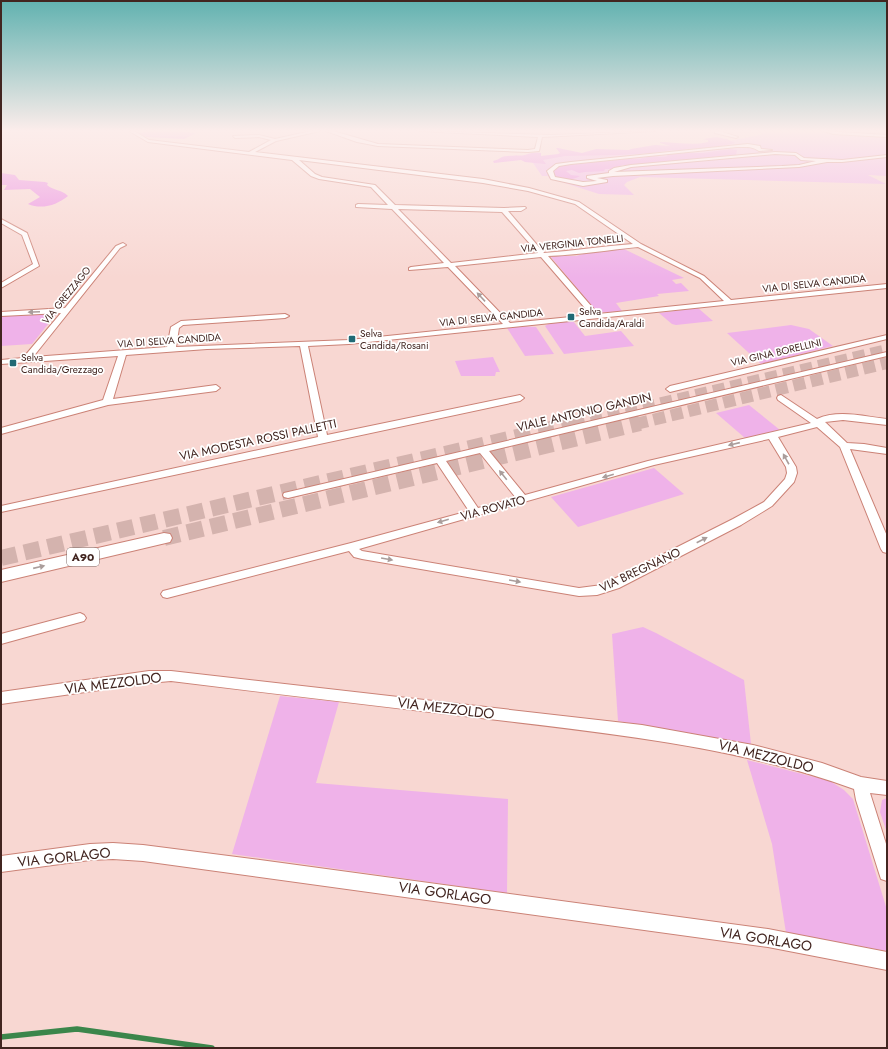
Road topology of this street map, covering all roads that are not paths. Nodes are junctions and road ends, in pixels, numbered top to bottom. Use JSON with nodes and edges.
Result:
{"nodes":[{"id":1,"x":333,"y":180,"type":"edge"},
{"id":2,"x":472,"y":180,"type":"edge"},
{"id":3,"x":565,"y":180,"type":"edge"},
{"id":4,"x":601,"y":180,"type":"edge"},
{"id":5,"x":583,"y":184,"type":"junction"},
{"id":6,"x":607,"y":188,"type":"dead end"},
{"id":7,"x":358,"y":206,"type":"dead end"},
{"id":8,"x":394,"y":207,"type":"junction"},
{"id":9,"x":523,"y":208,"type":"dead end"},
{"id":10,"x":504,"y":210,"type":"junction"},
{"id":11,"x":1,"y":221,"type":"edge"},
{"id":12,"x":123,"y":245,"type":"dead end"},
{"id":13,"x":639,"y":245,"type":"junction"},
{"id":14,"x":544,"y":255,"type":"junction"},
{"id":15,"x":450,"y":265,"type":"junction"},
{"id":16,"x":411,"y":269,"type":"dead end"},
{"id":17,"x":1,"y":286,"type":"edge"},
{"id":18,"x":887,"y":286,"type":"edge"},
{"id":19,"x":729,"y":302,"type":"junction"},
{"id":20,"x":67,"y":310,"type":"junction"},
{"id":21,"x":1,"y":314,"type":"edge"},
{"id":22,"x":285,"y":316,"type":"dead end"},
{"id":23,"x":596,"y":316,"type":"junction"},
{"id":24,"x":508,"y":325,"type":"junction"},
{"id":25,"x":887,"y":337,"type":"edge"},
{"id":26,"x":304,"y":344,"type":"junction"},
{"id":27,"x":171,"y":350,"type":"junction"},
{"id":28,"x":123,"y":353,"type":"junction"},
{"id":29,"x":887,"y":354,"type":"edge"},
{"id":30,"x":26,"y":360,"type":"junction"},
{"id":31,"x":1,"y":362,"type":"edge"},
{"id":32,"x":216,"y":388,"type":"dead end"},
{"id":33,"x":670,"y":389,"type":"dead end"},
{"id":34,"x":520,"y":398,"type":"dead end"},
{"id":35,"x":781,"y":398,"type":"dead end"},
{"id":36,"x":107,"y":402,"type":"junction"},
{"id":37,"x":887,"y":422,"type":"edge"},
{"id":38,"x":820,"y":424,"type":"junction"},
{"id":39,"x":1,"y":431,"type":"edge"},
{"id":40,"x":772,"y":435,"type":"junction"},
{"id":41,"x":323,"y":439,"type":"junction"},
{"id":42,"x":844,"y":446,"type":"junction"},
{"id":43,"x":483,"y":450,"type":"junction"},
{"id":44,"x":887,"y":451,"type":"edge"},
{"id":45,"x":440,"y":460,"type":"junction"},
{"id":46,"x":288,"y":495,"type":"dead end"},
{"id":47,"x":523,"y":500,"type":"junction"},
{"id":48,"x":1,"y":509,"type":"edge"},
{"id":49,"x":475,"y":512,"type":"junction"},
{"id":50,"x":164,"y":538,"type":"tunnel mouth"},
{"id":51,"x":351,"y":547,"type":"junction"},
{"id":52,"x":887,"y":549,"type":"edge"},
{"id":53,"x":1,"y":576,"type":"edge"},
{"id":54,"x":167,"y":594,"type":"dead end"},
{"id":55,"x":80,"y":618,"type":"dead end"},
{"id":56,"x":1,"y":639,"type":"edge"},
{"id":57,"x":1,"y":698,"type":"edge"},
{"id":58,"x":861,"y":784,"type":"junction"},
{"id":59,"x":887,"y":788,"type":"edge"},
{"id":60,"x":1,"y":864,"type":"edge"},
{"id":61,"x":887,"y":873,"type":"edge"},
{"id":62,"x":887,"y":961,"type":"edge"}],
"edges":[{"from":1,"to":8,"type":"street"},
{"from":2,"to":13,"type":"street","name":"VIA VERGINIA TONELLI"},
{"from":3,"to":5,"type":"street"},
{"from":4,"to":5,"type":"street"},
{"from":5,"to":6,"type":"street"},
{"from":7,"to":8,"type":"street"},
{"from":8,"to":10,"type":"street"},
{"from":8,"to":15,"type":"street"},
{"from":9,"to":10,"type":"street"},
{"from":10,"to":14,"type":"street"},
{"from":11,"to":17,"type":"street"},
{"from":12,"to":20,"type":"street","name":"VIA GREZZAGO"},
{"from":13,"to":14,"type":"street","name":"VIA VERGINIA TONELLI"},
{"from":13,"to":19,"type":"street"},
{"from":14,"to":15,"type":"street","name":"VIA VERGINIA TONELLI"},
{"from":14,"to":23,"type":"street"},
{"from":15,"to":16,"type":"street","name":"VIA VERGINIA TONELLI"},
{"from":24,"to":15,"type":"street","one_way":true},
{"from":18,"to":19,"type":"street","name":"VIA DI SELVA CANDIDA"},
{"from":19,"to":23,"type":"street","name":"VIA DI SELVA CANDIDA"},
{"from":20,"to":21,"type":"street","one_way":true},
{"from":20,"to":30,"type":"street","name":"VIA GREZZAGO"},
{"from":22,"to":27,"type":"street"},
{"from":23,"to":24,"type":"street","name":"VIA DI SELVA CANDIDA"},
{"from":24,"to":26,"type":"street","name":"VIA DI SELVA CANDIDA"},
{"from":25,"to":33,"type":"street","name":"VIA GINA BORELLINI"},
{"from":26,"to":27,"type":"street","name":"VIA DI SELVA CANDIDA"},
{"from":26,"to":41,"type":"street"},
{"from":27,"to":28,"type":"street","name":"VIA DI SELVA CANDIDA"},
{"from":28,"to":30,"type":"street","name":"VIA DI SELVA CANDIDA"},
{"from":28,"to":36,"type":"street"},
{"from":29,"to":43,"type":"street","name":"VIALE ANTONIO GANDIN"},
{"from":30,"to":31,"type":"street","name":"VIA DI SELVA CANDIDA"},
{"from":32,"to":36,"type":"street"},
{"from":34,"to":41,"type":"street","name":"VIA MODESTA ROSSI PALLETTI"},
{"from":35,"to":38,"type":"street"},
{"from":36,"to":39,"type":"street"},
{"from":37,"to":38,"type":"street","name":"VIA ROVATO"},
{"from":38,"to":40,"type":"street","name":"VIA ROVATO"},
{"from":38,"to":42,"type":"street"},
{"from":40,"to":47,"type":"street","name":"VIA ROVATO","one_way":true},
{"from":51,"to":40,"type":"street","name":"VIA BREGNANO","one_way":true},
{"from":41,"to":48,"type":"street","name":"VIA MODESTA ROSSI PALLETTI"},
{"from":42,"to":44,"type":"street"},
{"from":42,"to":52,"type":"street"},
{"from":43,"to":45,"type":"street","name":"VIALE ANTONIO GANDIN"},
{"from":47,"to":43,"type":"street","one_way":true},
{"from":45,"to":46,"type":"street","name":"VIALE ANTONIO GANDIN"},
{"from":45,"to":49,"type":"street"},
{"from":47,"to":49,"type":"street","name":"VIA ROVATO"},
{"from":49,"to":51,"type":"street","name":"VIA ROVATO","one_way":true},
{"from":53,"to":50,"type":"highway","number":"A90","one_way":true},
{"from":51,"to":54,"type":"street","name":"VIA ROVATO"},
{"from":55,"to":56,"type":"street"},
{"from":57,"to":58,"type":"street","name":"VIA MEZZOLDO"},
{"from":58,"to":59,"type":"street","name":"VIA MEZZOLDO"},
{"from":58,"to":61,"type":"street"},
{"from":60,"to":62,"type":"street","name":"VIA GORLAGO"}]}
